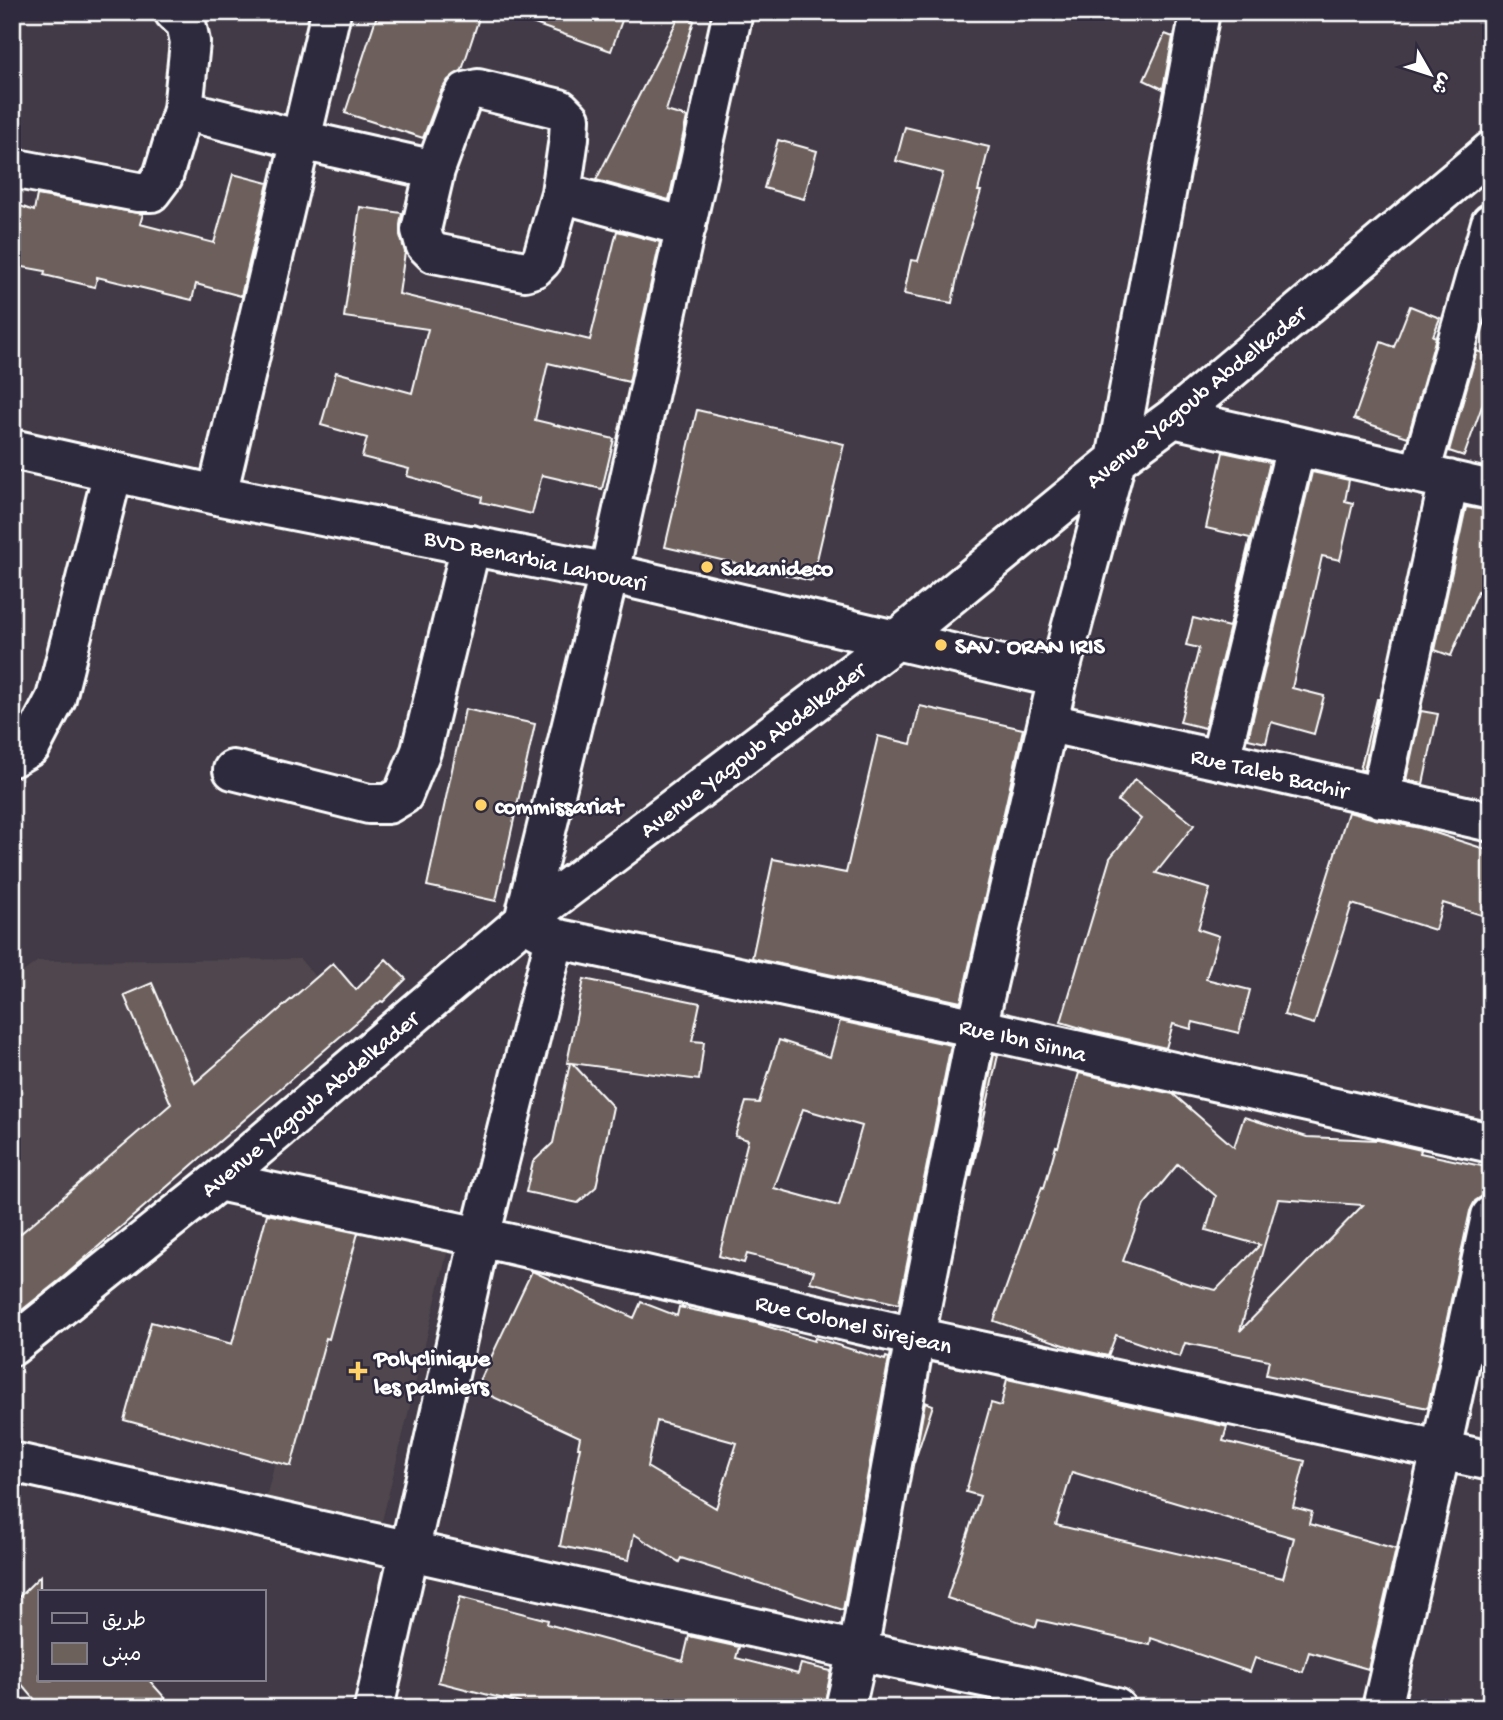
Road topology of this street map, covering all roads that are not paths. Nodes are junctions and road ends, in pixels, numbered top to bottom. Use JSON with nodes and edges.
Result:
{"nodes":[{"id":1,"x":174,"y":12,"type":"edge"},
{"id":2,"x":331,"y":12,"type":"edge"},
{"id":3,"x":733,"y":12,"type":"edge"},
{"id":4,"x":1200,"y":12,"type":"edge"},
{"id":5,"x":183,"y":110,"type":"junction"},
{"id":6,"x":301,"y":140,"type":"junction"},
{"id":7,"x":1485,"y":163,"type":"edge"},
{"id":8,"x":12,"y":168,"type":"edge"},
{"id":9,"x":435,"y":170,"type":"junction"},
{"id":10,"x":561,"y":193,"type":"junction"},
{"id":11,"x":1491,"y":223,"type":"edge"},
{"id":12,"x":686,"y":227,"type":"junction"},
{"id":13,"x":1173,"y":418,"type":"junction"},
{"id":14,"x":1296,"y":446,"type":"junction"},
{"id":15,"x":12,"y":450,"type":"edge"},
{"id":16,"x":1116,"y":460,"type":"junction"},
{"id":17,"x":113,"y":472,"type":"junction"},
{"id":18,"x":1435,"y":477,"type":"junction"},
{"id":19,"x":1491,"y":490,"type":"edge"},
{"id":20,"x":217,"y":495,"type":"junction"},
{"id":21,"x":471,"y":545,"type":"junction"},
{"id":22,"x":609,"y":573,"type":"junction"},
{"id":23,"x":895,"y":641,"type":"junction"},
{"id":24,"x":1058,"y":678,"type":"junction"},
{"id":25,"x":1049,"y":723,"type":"junction"},
{"id":26,"x":12,"y":757,"type":"edge"},
{"id":27,"x":1220,"y":760,"type":"junction"},
{"id":28,"x":233,"y":770,"type":"dead end"},
{"id":29,"x":1380,"y":798,"type":"junction"},
{"id":30,"x":1491,"y":822,"type":"edge"},
{"id":31,"x":539,"y":930,"type":"junction"},
{"id":32,"x":977,"y":1028,"type":"junction"},
{"id":33,"x":1491,"y":1143,"type":"edge"},
{"id":34,"x":218,"y":1181,"type":"junction"},
{"id":35,"x":1491,"y":1216,"type":"edge"},
{"id":36,"x":480,"y":1237,"type":"junction"},
{"id":37,"x":915,"y":1337,"type":"junction"},
{"id":38,"x":12,"y":1346,"type":"edge"},
{"id":39,"x":1441,"y":1450,"type":"junction"},
{"id":40,"x":1491,"y":1461,"type":"edge"},
{"id":41,"x":12,"y":1462,"type":"edge"},
{"id":42,"x":409,"y":1550,"type":"junction"},
{"id":43,"x":858,"y":1651,"type":"junction"},
{"id":44,"x":374,"y":1708,"type":"edge"},
{"id":45,"x":845,"y":1708,"type":"edge"},
{"id":46,"x":1116,"y":1708,"type":"edge"},
{"id":47,"x":1382,"y":1708,"type":"edge"}],
"edges":[{"from":1,"to":5,"type":"street"},
{"from":2,"to":6,"type":"street"},
{"from":3,"to":12,"type":"street"},
{"from":4,"to":16,"type":"street"},
{"from":5,"to":6,"type":"street"},
{"from":5,"to":8,"type":"street"},
{"from":6,"to":9,"type":"street"},
{"from":6,"to":20,"type":"street"},
{"from":7,"to":13,"type":"street","name":"Avenue Yagoub Abdelkader"},
{"from":9,"to":10,"type":"street"},
{"from":9,"to":10,"type":"street"},
{"from":10,"to":12,"type":"street"},
{"from":11,"to":18,"type":"street"},
{"from":12,"to":22,"type":"street"},
{"from":13,"to":14,"type":"street"},
{"from":13,"to":16,"type":"street","name":"Avenue Yagoub Abdelkader"},
{"from":14,"to":18,"type":"street"},
{"from":14,"to":27,"type":"street"},
{"from":15,"to":17,"type":"street","name":"BVD Benarbia Lahouari"},
{"from":16,"to":23,"type":"street","name":"Avenue Yagoub Abdelkader"},
{"from":16,"to":24,"type":"street"},
{"from":17,"to":20,"type":"street","name":"BVD Benarbia Lahouari"},
{"from":17,"to":26,"type":"street"},
{"from":18,"to":19,"type":"street"},
{"from":18,"to":29,"type":"street"},
{"from":20,"to":21,"type":"street","name":"BVD Benarbia Lahouari"},
{"from":21,"to":22,"type":"street","name":"BVD Benarbia Lahouari"},
{"from":21,"to":28,"type":"street"},
{"from":22,"to":23,"type":"street","name":"BVD Benarbia Lahouari"},
{"from":22,"to":31,"type":"street"},
{"from":23,"to":24,"type":"street","name":"BVD Benarbia Lahouari"},
{"from":23,"to":31,"type":"street","name":"Avenue Yagoub Abdelkader"},
{"from":24,"to":25,"type":"street"},
{"from":25,"to":27,"type":"street","name":"Rue Taleb Bachir"},
{"from":25,"to":32,"type":"street"},
{"from":27,"to":29,"type":"street","name":"Rue Taleb Bachir"},
{"from":29,"to":30,"type":"street","name":"Rue Taleb Bachir"},
{"from":31,"to":32,"type":"street","name":"Rue Ibn Sinna"},
{"from":31,"to":34,"type":"street","name":"Avenue Yagoub Abdelkader"},
{"from":31,"to":36,"type":"street"},
{"from":32,"to":33,"type":"street","name":"Rue Ibn Sinna"},
{"from":32,"to":37,"type":"street"},
{"from":34,"to":36,"type":"street","name":"Rue Colonel Sirejean"},
{"from":34,"to":38,"type":"street","name":"Avenue Yagoub Abdelkader"},
{"from":35,"to":39,"type":"street"},
{"from":36,"to":37,"type":"street","name":"Rue Colonel Sirejean"},
{"from":36,"to":42,"type":"street"},
{"from":37,"to":39,"type":"street","name":"Rue Colonel Sirejean"},
{"from":37,"to":43,"type":"street"},
{"from":39,"to":40,"type":"street","name":"Rue Colonel Sirejean"},
{"from":39,"to":47,"type":"street"},
{"from":41,"to":42,"type":"street"},
{"from":42,"to":43,"type":"street"},
{"from":42,"to":44,"type":"street"},
{"from":43,"to":45,"type":"street"},
{"from":43,"to":46,"type":"street"}]}
